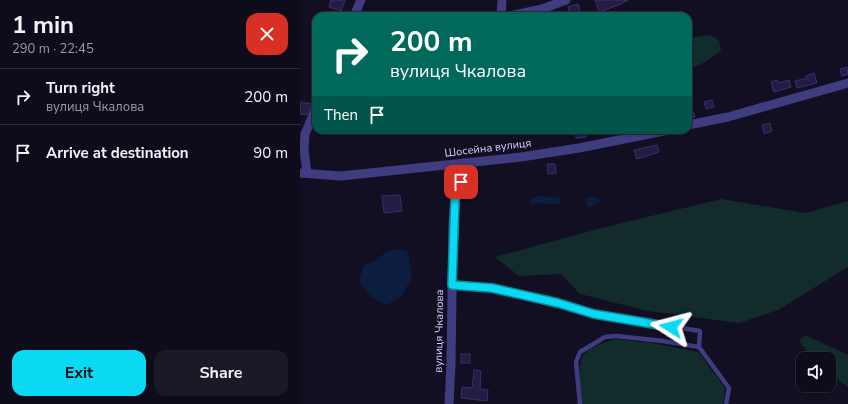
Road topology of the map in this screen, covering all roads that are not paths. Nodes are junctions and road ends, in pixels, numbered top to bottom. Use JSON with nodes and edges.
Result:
{"nodes":[{"id":1,"x":361,"y":0,"type":"edge"},
{"id":2,"x":502,"y":0,"type":"edge"},
{"id":3,"x":566,"y":0,"type":"edge"},
{"id":4,"x":356,"y":12,"type":"edge"},
{"id":5,"x":501,"y":12,"type":"edge"},
{"id":6,"x":528,"y":12,"type":"edge"},
{"id":7,"x":848,"y":83,"type":"edge"},
{"id":8,"x":312,"y":117,"type":"edge"},
{"id":9,"x":692,"y":124,"type":"edge"},
{"id":10,"x":649,"y":134,"type":"edge"},
{"id":11,"x":465,"y":163,"type":"junction"},
{"id":12,"x":304,"y":173,"type":"edge"},
{"id":13,"x":452,"y":285,"type":"junction"},
{"id":14,"x":699,"y":347,"type":"junction"},
{"id":15,"x":449,"y":404,"type":"edge"},
{"id":16,"x":580,"y":404,"type":"edge"},
{"id":17,"x":726,"y":404,"type":"edge"}],
"edges":[{"from":1,"to":4,"type":"street"},
{"from":2,"to":5,"type":"street"},
{"from":3,"to":6,"type":"street"},
{"from":7,"to":9,"type":"street"},
{"from":8,"to":12,"type":"street"},
{"from":10,"to":11,"type":"street","name":"Шосейна вулиця"},
{"from":11,"to":12,"type":"street","name":"Шосейна вулиця"},
{"from":11,"to":13,"type":"street","name":"вулиця Чкалова"},
{"from":13,"to":14,"type":"lane"},
{"from":13,"to":15,"type":"street","name":"вулиця Чкалова"},
{"from":14,"to":16,"type":"lane"},
{"from":14,"to":17,"type":"lane"}]}
